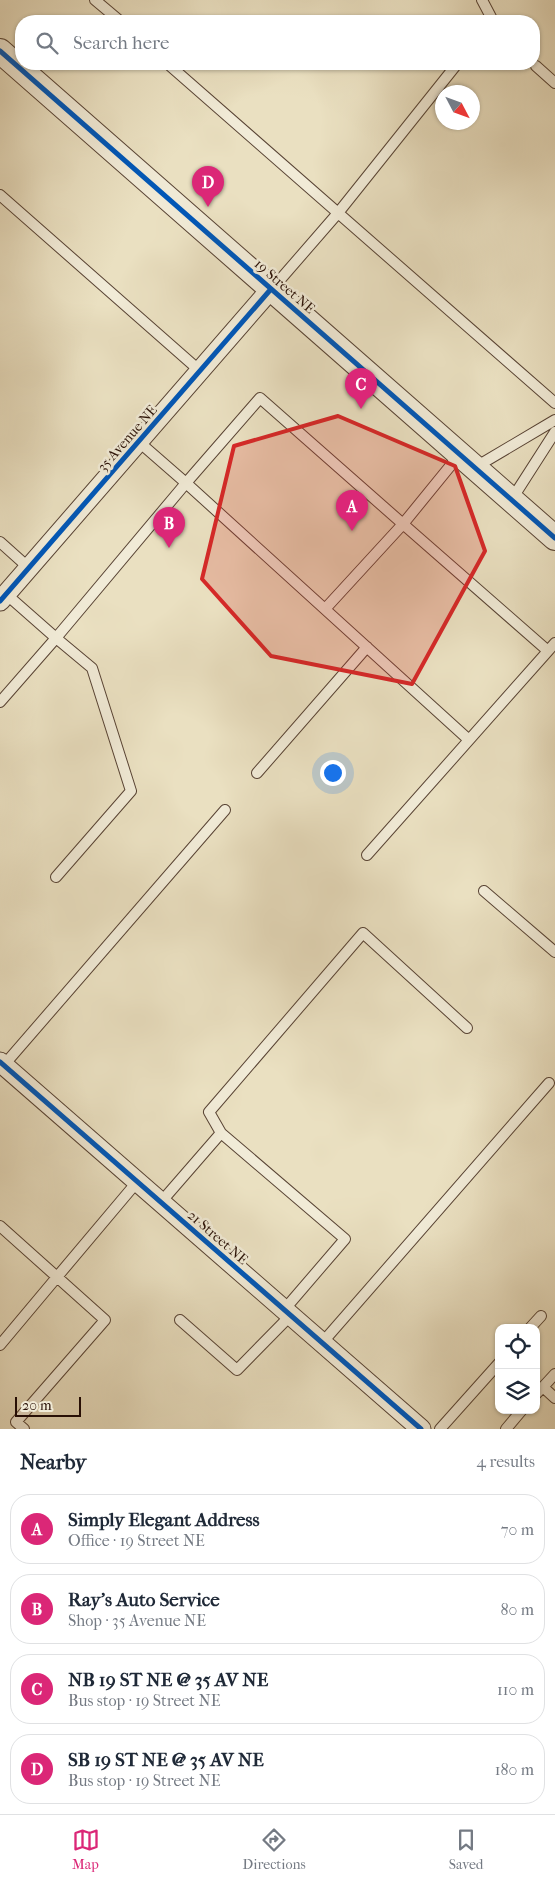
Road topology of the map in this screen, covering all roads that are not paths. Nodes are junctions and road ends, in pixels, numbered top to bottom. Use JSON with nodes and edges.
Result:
{"nodes":[{"id":1,"x":95,"y":0,"type":"edge"},
{"id":2,"x":482,"y":0,"type":"edge"},
{"id":3,"x":113,"y":15,"type":"edge"},
{"id":4,"x":490,"y":15,"type":"edge"},
{"id":5,"x":0,"y":52,"type":"edge"},
{"id":6,"x":15,"y":65,"type":"edge"},
{"id":7,"x":21,"y":70,"type":"edge"},
{"id":8,"x":175,"y":70,"type":"edge"},
{"id":9,"x":452,"y":70,"type":"edge"},
{"id":10,"x":540,"y":70,"type":"edge"},
{"id":11,"x":555,"y":83,"type":"edge"},
{"id":12,"x":0,"y":195,"type":"edge"},
{"id":13,"x":338,"y":213,"type":"junction"},
{"id":14,"x":271,"y":289,"type":"junction"},
{"id":15,"x":200,"y":371,"type":"junction"},
{"id":16,"x":555,"y":403,"type":"edge"},
{"id":17,"x":555,"y":420,"type":"edge"},
{"id":18,"x":555,"y":432,"type":"edge"},
{"id":19,"x":138,"y":442,"type":"junction"},
{"id":20,"x":467,"y":461,"type":"junction"},
{"id":21,"x":186,"y":483,"type":"junction"},
{"id":22,"x":511,"y":500,"type":"junction"},
{"id":23,"x":403,"y":524,"type":"junction"},
{"id":24,"x":555,"y":538,"type":"edge"},
{"id":25,"x":0,"y":542,"type":"edge"},
{"id":26,"x":29,"y":568,"type":"junction"},
{"id":27,"x":3,"y":598,"type":"edge"},
{"id":28,"x":325,"y":609,"type":"junction"},
{"id":29,"x":56,"y":638,"type":"junction"},
{"id":30,"x":367,"y":647,"type":"junction"},
{"id":31,"x":552,"y":647,"type":"edge"},
{"id":32,"x":0,"y":702,"type":"edge"},
{"id":33,"x":469,"y":740,"type":"junction"},
{"id":34,"x":257,"y":773,"type":"dead end"},
{"id":35,"x":225,"y":810,"type":"dead end"},
{"id":36,"x":367,"y":855,"type":"dead end"},
{"id":37,"x":56,"y":877,"type":"dead end"},
{"id":38,"x":484,"y":891,"type":"dead end"},
{"id":39,"x":555,"y":952,"type":"edge"},
{"id":40,"x":467,"y":1028,"type":"dead end"},
{"id":41,"x":2,"y":1064,"type":"edge"},
{"id":42,"x":549,"y":1083,"type":"dead end"},
{"id":43,"x":221,"y":1133,"type":"junction"},
{"id":44,"x":137,"y":1182,"type":"junction"},
{"id":45,"x":160,"y":1202,"type":"junction"},
{"id":46,"x":0,"y":1226,"type":"edge"},
{"id":47,"x":57,"y":1277,"type":"junction"},
{"id":48,"x":287,"y":1313,"type":"junction"},
{"id":49,"x":541,"y":1316,"type":"dead end"},
{"id":50,"x":180,"y":1320,"type":"dead end"},
{"id":51,"x":534,"y":1324,"type":"edge"},
{"id":52,"x":322,"y":1343,"type":"junction"},
{"id":53,"x":0,"y":1345,"type":"edge"},
{"id":54,"x":495,"y":1367,"type":"edge"},
{"id":55,"x":555,"y":1374,"type":"edge"},
{"id":56,"x":540,"y":1391,"type":"edge"},
{"id":57,"x":555,"y":1398,"type":"edge"},
{"id":58,"x":519,"y":1414,"type":"edge"},
{"id":59,"x":13,"y":1426,"type":"edge"},
{"id":60,"x":24,"y":1429,"type":"edge"},
{"id":61,"x":421,"y":1429,"type":"edge"},
{"id":62,"x":440,"y":1429,"type":"edge"},
{"id":63,"x":506,"y":1429,"type":"edge"}],
"edges":[{"from":1,"to":3,"type":"lane"},
{"from":2,"to":4,"type":"lane"},
{"from":5,"to":6,"type":"street","name":"19 Street NE"},
{"from":7,"to":14,"type":"street","name":"19 Street NE"},
{"from":8,"to":13,"type":"lane"},
{"from":9,"to":13,"type":"lane"},
{"from":10,"to":11,"type":"lane"},
{"from":12,"to":15,"type":"lane"},
{"from":13,"to":14,"type":"lane"},
{"from":13,"to":16,"type":"lane"},
{"from":14,"to":15,"type":"street","name":"35 Avenue NE"},
{"from":14,"to":20,"type":"street","name":"19 Street NE"},
{"from":15,"to":19,"type":"street","name":"35 Avenue NE"},
{"from":17,"to":20,"type":"lane"},
{"from":18,"to":22,"type":"lane"},
{"from":19,"to":21,"type":"lane"},
{"from":19,"to":26,"type":"street","name":"35 Avenue NE"},
{"from":20,"to":22,"type":"street","name":"19 Street NE"},
{"from":20,"to":23,"type":"lane"},
{"from":21,"to":23,"type":"lane"},
{"from":21,"to":28,"type":"lane"},
{"from":21,"to":29,"type":"lane"},
{"from":22,"to":24,"type":"street","name":"19 Street NE"},
{"from":23,"to":28,"type":"lane"},
{"from":23,"to":31,"type":"lane"},
{"from":25,"to":26,"type":"lane"},
{"from":26,"to":27,"type":"street","name":"35 Avenue NE"},
{"from":27,"to":29,"type":"lane"},
{"from":28,"to":30,"type":"lane"},
{"from":29,"to":32,"type":"lane"},
{"from":29,"to":37,"type":"lane"},
{"from":30,"to":33,"type":"lane"},
{"from":30,"to":34,"type":"lane"},
{"from":31,"to":33,"type":"lane"},
{"from":33,"to":36,"type":"lane"},
{"from":35,"to":41,"type":"lane"},
{"from":38,"to":39,"type":"lane"},
{"from":40,"to":43,"type":"lane"},
{"from":41,"to":44,"type":"street","name":"21 Street NE"},
{"from":42,"to":52,"type":"lane"},
{"from":43,"to":45,"type":"lane"},
{"from":43,"to":48,"type":"lane"},
{"from":44,"to":45,"type":"street","name":"21 Street NE"},
{"from":44,"to":47,"type":"lane"},
{"from":45,"to":48,"type":"street","name":"21 Street NE"},
{"from":46,"to":47,"type":"lane"},
{"from":47,"to":53,"type":"lane"},
{"from":47,"to":59,"type":"lane"},
{"from":48,"to":50,"type":"lane"},
{"from":48,"to":52,"type":"street","name":"21 Street NE"},
{"from":49,"to":51,"type":"lane"},
{"from":52,"to":61,"type":"street","name":"21 Street NE"},
{"from":54,"to":62,"type":"lane"},
{"from":55,"to":56,"type":"lane"},
{"from":56,"to":57,"type":"lane"},
{"from":58,"to":63,"type":"lane"},
{"from":59,"to":60,"type":"lane"}]}
